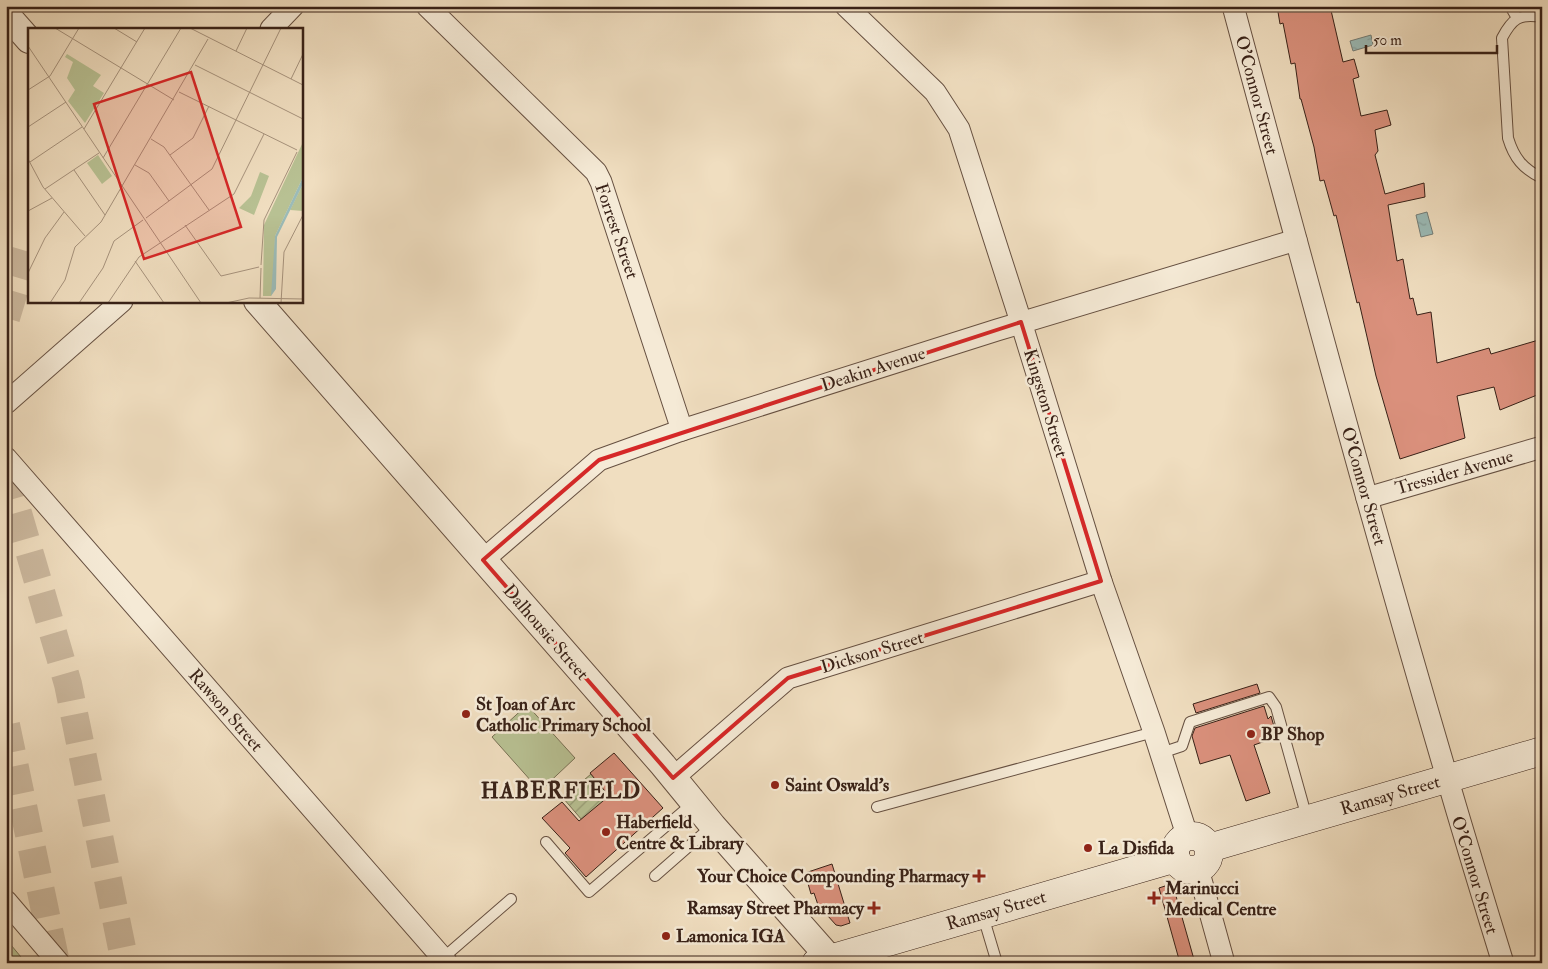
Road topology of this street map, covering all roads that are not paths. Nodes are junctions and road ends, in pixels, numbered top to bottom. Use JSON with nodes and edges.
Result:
{"nodes":[{"id":1,"x":293,"y":6,"type":"edge"},
{"id":2,"x":428,"y":6,"type":"edge"},
{"id":3,"x":846,"y":6,"type":"edge"},
{"id":4,"x":1233,"y":6,"type":"edge"},
{"id":5,"x":1510,"y":6,"type":"edge"},
{"id":6,"x":6,"y":14,"type":"edge"},
{"id":7,"x":1542,"y":17,"type":"edge"},
{"id":8,"x":1517,"y":18,"type":"junction"},
{"id":9,"x":272,"y":28,"type":"edge"},
{"id":10,"x":28,"y":39,"type":"edge"},
{"id":11,"x":1542,"y":178,"type":"edge"},
{"id":12,"x":1296,"y":240,"type":"junction"},
{"id":13,"x":121,"y":302,"type":"edge"},
{"id":14,"x":258,"y":302,"type":"edge"},
{"id":15,"x":1021,"y":322,"type":"junction"},
{"id":16,"x":6,"y":403,"type":"edge"},
{"id":17,"x":682,"y":430,"type":"junction"},
{"id":18,"x":1542,"y":447,"type":"edge"},
{"id":19,"x":6,"y":458,"type":"edge"},
{"id":20,"x":1367,"y":498,"type":"junction"},
{"id":21,"x":483,"y":560,"type":"junction"},
{"id":22,"x":1101,"y":580,"type":"junction"},
{"id":23,"x":1154,"y":732,"type":"junction"},
{"id":24,"x":1542,"y":751,"type":"edge"},
{"id":25,"x":1161,"y":753,"type":"junction"},
{"id":26,"x":673,"y":778,"type":"junction"},
{"id":27,"x":1446,"y":779,"type":"junction"},
{"id":28,"x":693,"y":803,"type":"junction"},
{"id":29,"x":877,"y":807,"type":"dead end"},
{"id":30,"x":1307,"y":819,"type":"junction"},
{"id":31,"x":713,"y":826,"type":"junction"},
{"id":32,"x":546,"y":842,"type":"dead end"},
{"id":33,"x":1193,"y":853,"type":"junction"},
{"id":34,"x":655,"y":876,"type":"dead end"},
{"id":35,"x":510,"y":899,"type":"dead end"},
{"id":36,"x":6,"y":901,"type":"edge"},
{"id":37,"x":982,"y":914,"type":"junction"},
{"id":38,"x":445,"y":961,"type":"edge"},
{"id":39,"x":827,"y":961,"type":"edge"},
{"id":40,"x":59,"y":963,"type":"edge"},
{"id":41,"x":997,"y":963,"type":"edge"},
{"id":42,"x":1224,"y":963,"type":"edge"},
{"id":43,"x":1503,"y":963,"type":"edge"}],
"edges":[{"from":1,"to":9,"type":"street"},
{"from":2,"to":17,"type":"street","name":"Forrest Street"},
{"from":3,"to":15,"type":"street","name":"Kingston Street"},
{"from":4,"to":12,"type":"street","name":"O'Connor Street"},
{"from":5,"to":8,"type":"lane"},
{"from":6,"to":10,"type":"street"},
{"from":7,"to":8,"type":"lane"},
{"from":8,"to":11,"type":"lane"},
{"from":12,"to":15,"type":"street","name":"Deakin Avenue"},
{"from":12,"to":20,"type":"street","name":"O'Connor Street"},
{"from":13,"to":16,"type":"street"},
{"from":14,"to":21,"type":"street","name":"Dalhousie Street"},
{"from":15,"to":17,"type":"street","name":"Deakin Avenue"},
{"from":15,"to":22,"type":"street","name":"Kingston Street"},
{"from":17,"to":21,"type":"street","name":"Deakin Avenue"},
{"from":18,"to":20,"type":"street","name":"Tressider Avenue"},
{"from":19,"to":38,"type":"street","name":"Rawson Street"},
{"from":20,"to":27,"type":"street","name":"O'Connor Street"},
{"from":21,"to":26,"type":"street","name":"Dalhousie Street"},
{"from":22,"to":23,"type":"street","name":"Kingston Street"},
{"from":22,"to":26,"type":"street","name":"Dickson Street"},
{"from":23,"to":25,"type":"street","name":"Kingston Street"},
{"from":23,"to":29,"type":"lane"},
{"from":24,"to":27,"type":"main road","name":"Ramsay Street"},
{"from":25,"to":30,"type":"lane"},
{"from":25,"to":33,"type":"street","name":"Kingston Street"},
{"from":26,"to":28,"type":"street","name":"Dalhousie Street"},
{"from":27,"to":30,"type":"main road","name":"Ramsay Street"},
{"from":27,"to":43,"type":"street","name":"O'Connor Street"},
{"from":28,"to":31,"type":"street","name":"Dalhousie Street"},
{"from":28,"to":32,"type":"lane"},
{"from":30,"to":33,"type":"main road","name":"Ramsay Street"},
{"from":31,"to":34,"type":"lane"},
{"from":31,"to":39,"type":"street","name":"Dalhousie Street"},
{"from":33,"to":37,"type":"main road","name":"Ramsay Street"},
{"from":33,"to":42,"type":"street","name":"Kingston Street"},
{"from":35,"to":38,"type":"lane"},
{"from":36,"to":40,"type":"street"},
{"from":37,"to":39,"type":"main road","name":"Ramsay Street"},
{"from":37,"to":41,"type":"lane"}]}
